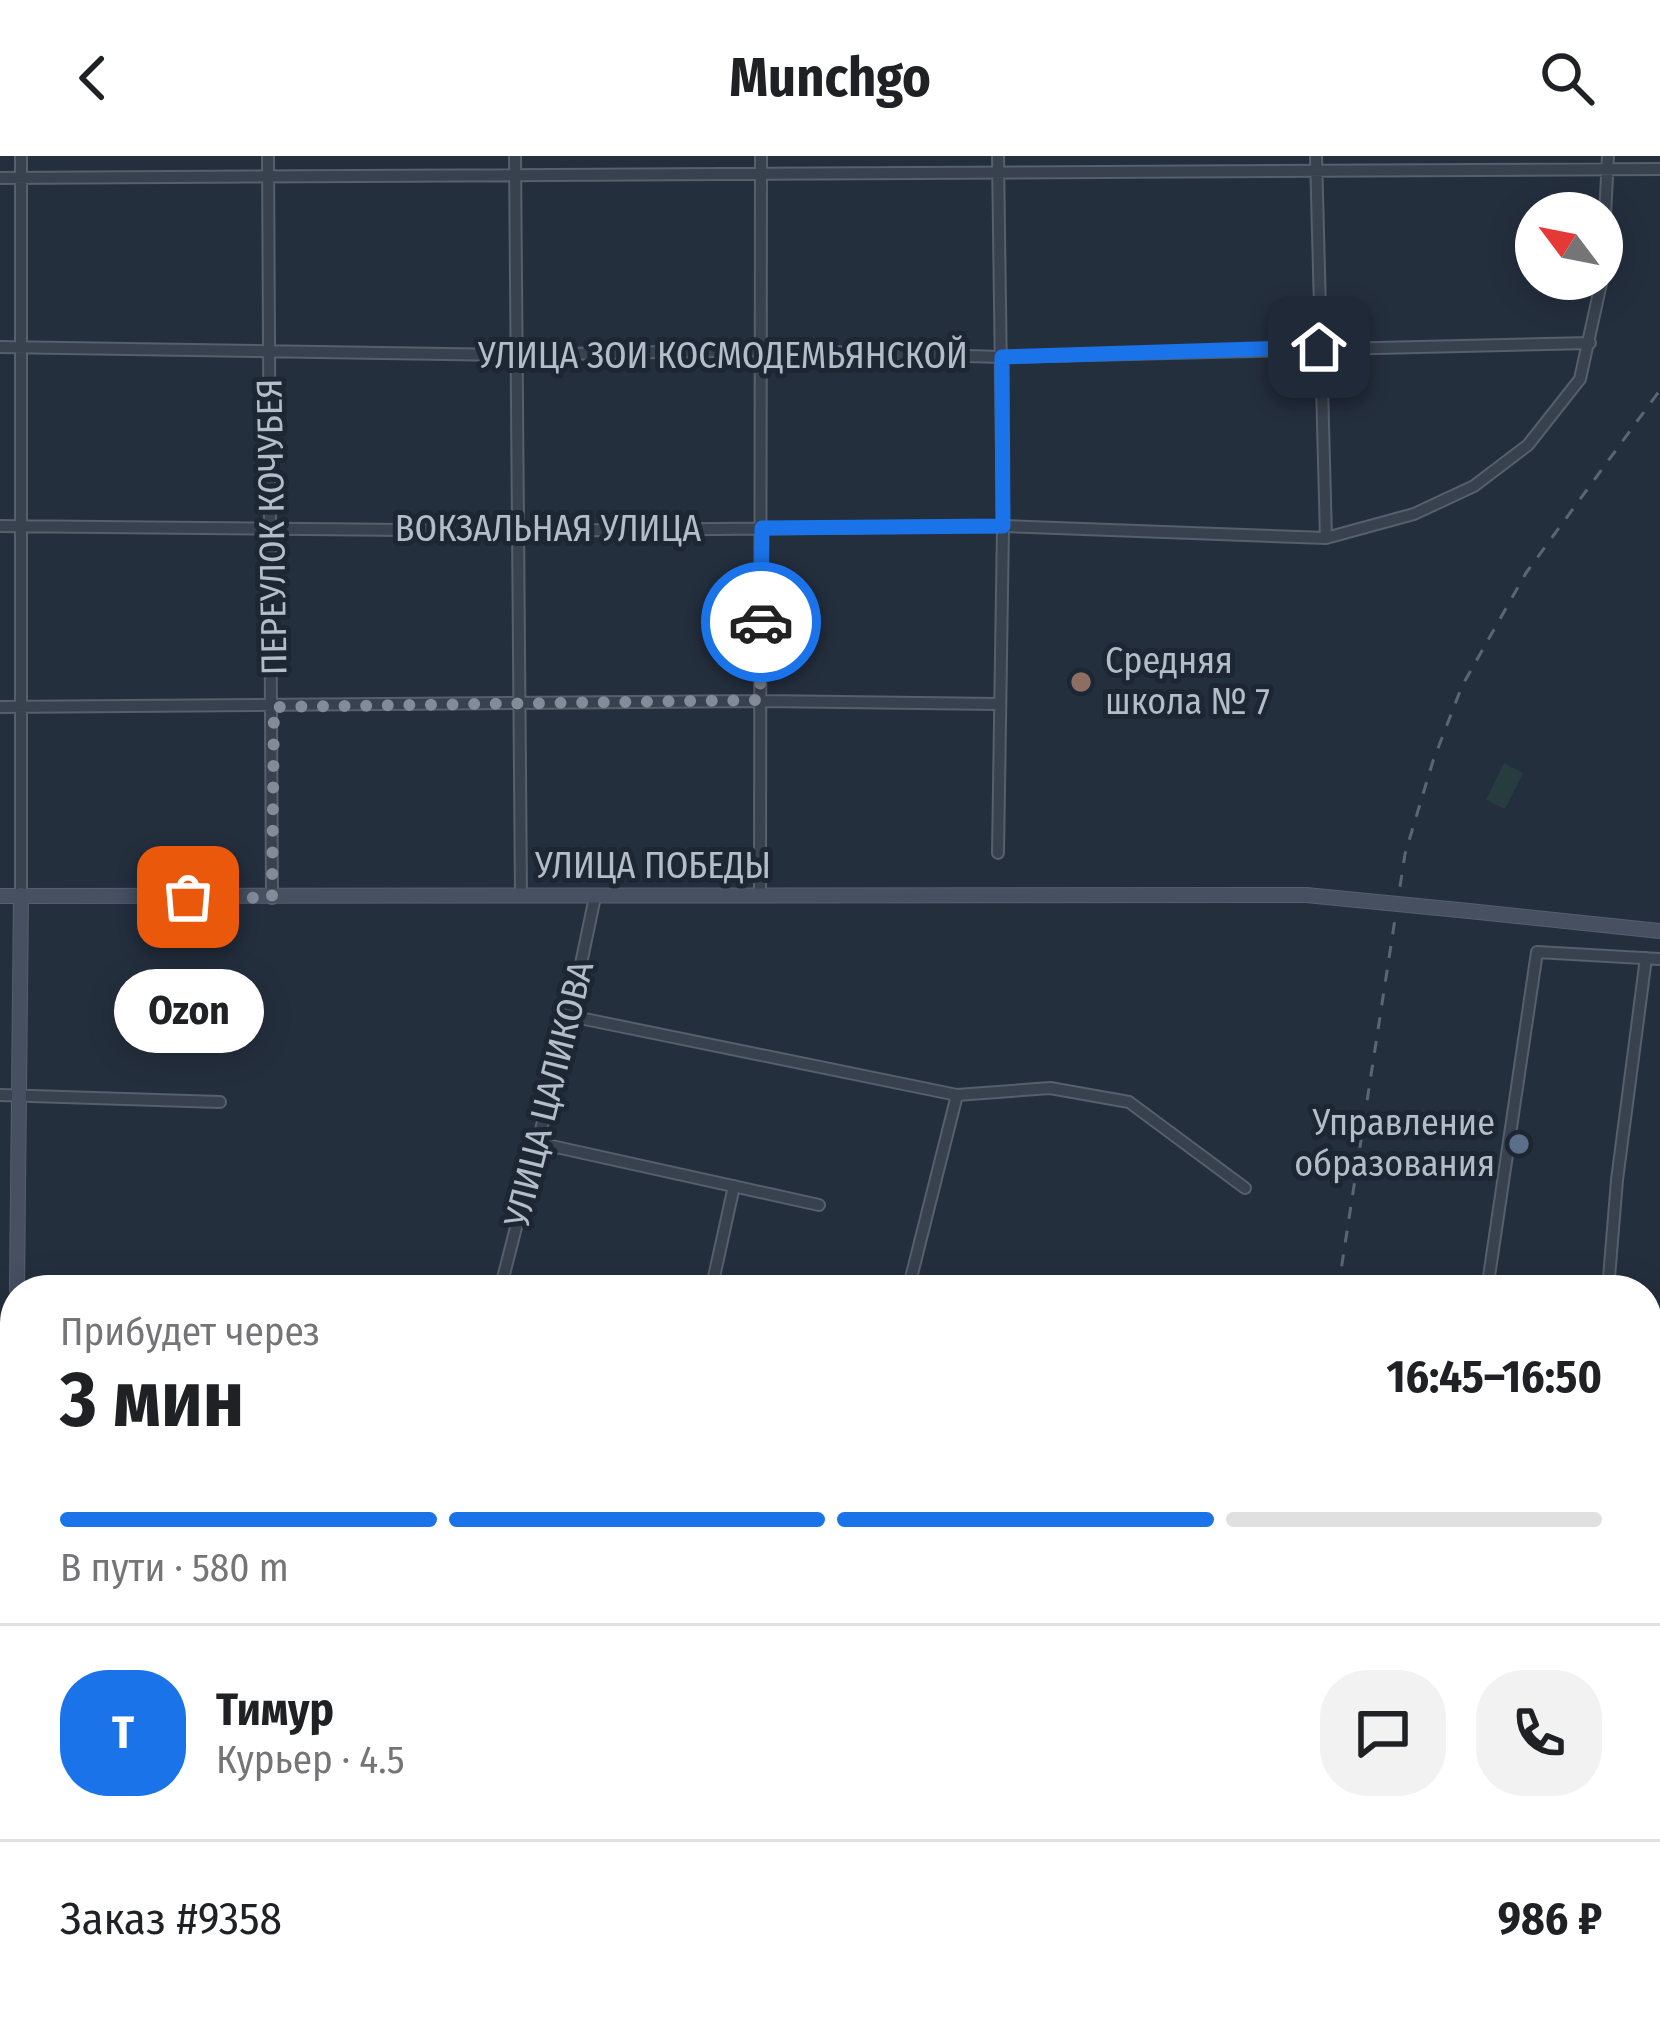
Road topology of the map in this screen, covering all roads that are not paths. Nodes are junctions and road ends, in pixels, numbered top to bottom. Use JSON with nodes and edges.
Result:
{"nodes":[{"id":1,"x":21,"y":156,"type":"edge"},
{"id":2,"x":268,"y":156,"type":"edge"},
{"id":3,"x":515,"y":156,"type":"edge"},
{"id":4,"x":761,"y":156,"type":"edge"},
{"id":5,"x":998,"y":156,"type":"edge"},
{"id":6,"x":1316,"y":156,"type":"edge"},
{"id":7,"x":1608,"y":162,"type":"edge"},
{"id":8,"x":1660,"y":169,"type":"edge"},
{"id":9,"x":761,"y":171,"type":"junction"},
{"id":10,"x":514,"y":172,"type":"junction"},
{"id":11,"x":1316,"y":172,"type":"junction"},
{"id":12,"x":998,"y":174,"type":"junction"},
{"id":13,"x":267,"y":176,"type":"junction"},
{"id":14,"x":0,"y":178,"type":"edge"},
{"id":15,"x":20,"y":178,"type":"junction"},
{"id":16,"x":1606,"y":192,"type":"edge"},
{"id":17,"x":1598,"y":300,"type":"edge"},
{"id":18,"x":1590,"y":343,"type":"junction"},
{"id":19,"x":0,"y":346,"type":"edge"},
{"id":20,"x":19,"y":347,"type":"junction"},
{"id":21,"x":1319,"y":347,"type":"junction"},
{"id":22,"x":762,"y":350,"type":"junction"},
{"id":23,"x":271,"y":352,"type":"junction"},
{"id":24,"x":514,"y":355,"type":"junction"},
{"id":25,"x":1002,"y":357,"type":"junction"},
{"id":26,"x":0,"y":526,"type":"edge"},
{"id":27,"x":18,"y":526,"type":"junction"},
{"id":28,"x":1003,"y":526,"type":"junction"},
{"id":29,"x":271,"y":528,"type":"junction"},
{"id":30,"x":762,"y":528,"type":"junction"},
{"id":31,"x":516,"y":532,"type":"junction"},
{"id":32,"x":1325,"y":538,"type":"junction"},
{"id":33,"x":760,"y":700,"type":"junction"},
{"id":34,"x":519,"y":703,"type":"junction"},
{"id":35,"x":998,"y":704,"type":"junction"},
{"id":36,"x":0,"y":706,"type":"edge"},
{"id":37,"x":24,"y":706,"type":"junction"},
{"id":38,"x":274,"y":707,"type":"junction"},
{"id":39,"x":998,"y":853,"type":"dead end"},
{"id":40,"x":0,"y":896,"type":"edge"},
{"id":41,"x":21,"y":896,"type":"junction"},
{"id":42,"x":521,"y":896,"type":"junction"},
{"id":43,"x":760,"y":896,"type":"junction"},
{"id":44,"x":595,"y":897,"type":"junction"},
{"id":45,"x":272,"y":898,"type":"junction"},
{"id":46,"x":1660,"y":931,"type":"edge"},
{"id":47,"x":1653,"y":958,"type":"edge"},
{"id":48,"x":570,"y":1016,"type":"junction"},
{"id":49,"x":0,"y":1094,"type":"edge"},
{"id":50,"x":18,"y":1095,"type":"junction"},
{"id":51,"x":957,"y":1095,"type":"junction"},
{"id":52,"x":220,"y":1102,"type":"dead end"},
{"id":53,"x":538,"y":1143,"type":"junction"},
{"id":54,"x":734,"y":1186,"type":"junction"},
{"id":55,"x":1245,"y":1188,"type":"dead end"},
{"id":56,"x":819,"y":1204,"type":"dead end"},
{"id":57,"x":16,"y":1275,"type":"edge"},
{"id":58,"x":504,"y":1275,"type":"edge"},
{"id":59,"x":714,"y":1275,"type":"edge"},
{"id":60,"x":912,"y":1275,"type":"edge"},
{"id":61,"x":1488,"y":1275,"type":"edge"},
{"id":62,"x":1609,"y":1275,"type":"edge"}],
"edges":[{"from":1,"to":15,"type":"street"},
{"from":2,"to":13,"type":"street","name":"ПЕРЕУЛОК КОЧУБЕЯ"},
{"from":3,"to":10,"type":"street"},
{"from":4,"to":9,"type":"street"},
{"from":5,"to":12,"type":"street"},
{"from":6,"to":11,"type":"street"},
{"from":7,"to":8,"type":"street"},
{"from":7,"to":11,"type":"street"},
{"from":7,"to":16,"type":"street","name":"ВОКЗАЛЬНАЯ УЛИЦА"},
{"from":9,"to":10,"type":"street"},
{"from":9,"to":12,"type":"street"},
{"from":9,"to":22,"type":"street"},
{"from":10,"to":13,"type":"street"},
{"from":10,"to":24,"type":"street"},
{"from":11,"to":12,"type":"street"},
{"from":11,"to":21,"type":"street"},
{"from":12,"to":25,"type":"street"},
{"from":13,"to":15,"type":"street"},
{"from":13,"to":23,"type":"street","name":"ПЕРЕУЛОК КОЧУБЕЯ"},
{"from":14,"to":15,"type":"street"},
{"from":15,"to":20,"type":"street"},
{"from":17,"to":18,"type":"street","name":"ВОКЗАЛЬНАЯ УЛИЦА"},
{"from":18,"to":21,"type":"street","name":"УЛИЦА ЗОИ КОСМОДЕМЬЯНСКОЙ"},
{"from":18,"to":32,"type":"street","name":"ВОКЗАЛЬНАЯ УЛИЦА"},
{"from":19,"to":20,"type":"street","name":"УЛИЦА ЗОИ КОСМОДЕМЬЯНСКОЙ"},
{"from":20,"to":23,"type":"street","name":"УЛИЦА ЗОИ КОСМОДЕМЬЯНСКОЙ"},
{"from":20,"to":27,"type":"street"},
{"from":21,"to":25,"type":"street","name":"УЛИЦА ЗОИ КОСМОДЕМЬЯНСКОЙ"},
{"from":21,"to":32,"type":"street"},
{"from":22,"to":24,"type":"street","name":"УЛИЦА ЗОИ КОСМОДЕМЬЯНСКОЙ"},
{"from":22,"to":25,"type":"street","name":"УЛИЦА ЗОИ КОСМОДЕМЬЯНСКОЙ"},
{"from":22,"to":30,"type":"street"},
{"from":23,"to":24,"type":"street","name":"УЛИЦА ЗОИ КОСМОДЕМЬЯНСКОЙ"},
{"from":23,"to":29,"type":"street","name":"ПЕРЕУЛОК КОЧУБЕЯ"},
{"from":24,"to":31,"type":"street"},
{"from":25,"to":28,"type":"street"},
{"from":26,"to":27,"type":"street","name":"ВОКЗАЛЬНАЯ УЛИЦА"},
{"from":27,"to":29,"type":"street","name":"ВОКЗАЛЬНАЯ УЛИЦА"},
{"from":27,"to":37,"type":"street"},
{"from":28,"to":30,"type":"street","name":"ВОКЗАЛЬНАЯ УЛИЦА"},
{"from":28,"to":32,"type":"street","name":"ВОКЗАЛЬНАЯ УЛИЦА"},
{"from":28,"to":35,"type":"street"},
{"from":29,"to":31,"type":"street","name":"ВОКЗАЛЬНАЯ УЛИЦА"},
{"from":29,"to":38,"type":"street","name":"ПЕРЕУЛОК КОЧУБЕЯ"},
{"from":30,"to":31,"type":"street","name":"ВОКЗАЛЬНАЯ УЛИЦА"},
{"from":30,"to":33,"type":"street"},
{"from":31,"to":34,"type":"street"},
{"from":33,"to":34,"type":"street"},
{"from":33,"to":35,"type":"street"},
{"from":33,"to":43,"type":"street"},
{"from":34,"to":38,"type":"street"},
{"from":34,"to":42,"type":"street"},
{"from":35,"to":39,"type":"street"},
{"from":36,"to":37,"type":"street"},
{"from":37,"to":38,"type":"street"},
{"from":37,"to":41,"type":"street"},
{"from":38,"to":45,"type":"street","name":"ПЕРЕУЛОК КОЧУБЕЯ"},
{"from":40,"to":41,"type":"main road","name":"УЛИЦА ПОБЕДЫ"},
{"from":41,"to":45,"type":"main road","name":"УЛИЦА ПОБЕДЫ"},
{"from":41,"to":50,"type":"main road"},
{"from":42,"to":44,"type":"main road","name":"УЛИЦА ПОБЕДЫ"},
{"from":42,"to":45,"type":"main road","name":"УЛИЦА ПОБЕДЫ"},
{"from":43,"to":44,"type":"main road","name":"УЛИЦА ПОБЕДЫ"},
{"from":43,"to":46,"type":"main road","name":"УЛИЦА ПОБЕДЫ","bridge":true},
{"from":44,"to":48,"type":"street","name":"УЛИЦА ЦАЛИКОВА"},
{"from":47,"to":61,"type":"street"},
{"from":47,"to":62,"type":"street"},
{"from":48,"to":51,"type":"street"},
{"from":48,"to":53,"type":"street","name":"УЛИЦА ЦАЛИКОВА"},
{"from":49,"to":50,"type":"street"},
{"from":50,"to":52,"type":"street"},
{"from":50,"to":57,"type":"main road"},
{"from":51,"to":55,"type":"street"},
{"from":51,"to":60,"type":"street"},
{"from":53,"to":54,"type":"street"},
{"from":53,"to":58,"type":"street","name":"УЛИЦА ЦАЛИКОВА"},
{"from":54,"to":56,"type":"street"},
{"from":54,"to":59,"type":"street"}]}
